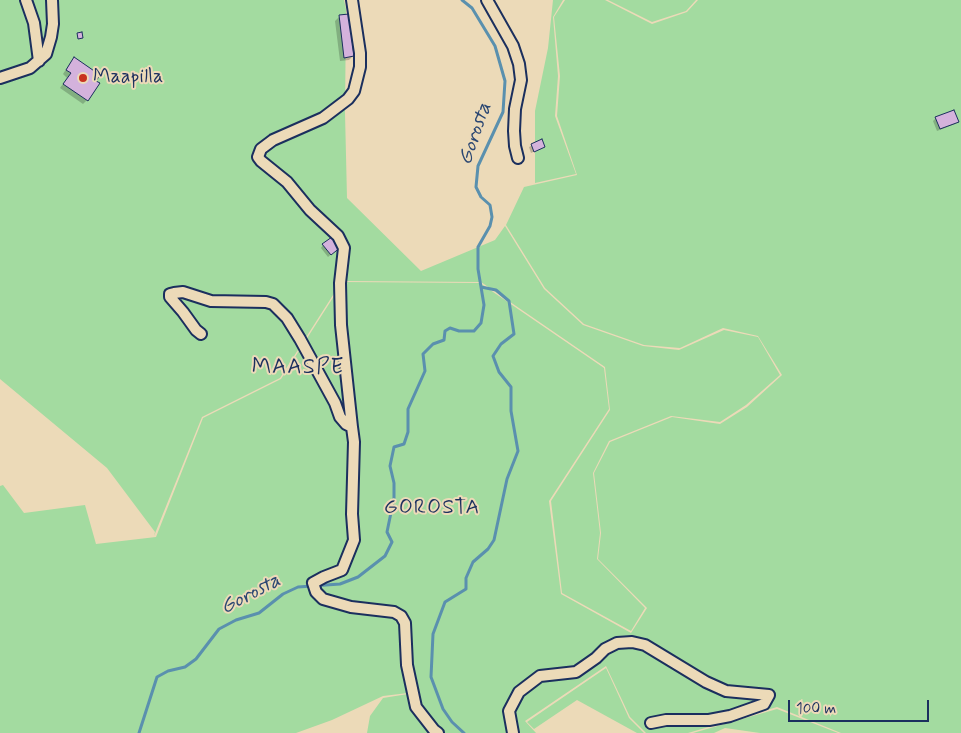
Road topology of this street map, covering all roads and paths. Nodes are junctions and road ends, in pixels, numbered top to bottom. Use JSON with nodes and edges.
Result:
{"nodes":[{"id":1,"x":26,"y":0,"type":"edge"},
{"id":2,"x":52,"y":0,"type":"edge"},
{"id":3,"x":352,"y":0,"type":"edge"},
{"id":4,"x":487,"y":0,"type":"edge"},
{"id":5,"x":39,"y":61,"type":"junction"},
{"id":6,"x":0,"y":78,"type":"edge"},
{"id":7,"x":518,"y":158,"type":"dead end"},
{"id":8,"x":201,"y":334,"type":"dead end"},
{"id":9,"x":352,"y":427,"type":"junction"},
{"id":10,"x":652,"y":723,"type":"dead end"},
{"id":11,"x":438,"y":733,"type":"edge"},
{"id":12,"x":513,"y":733,"type":"edge"}],
"edges":[{"from":1,"to":5,"type":"street"},
{"from":2,"to":5,"type":"street"},
{"from":3,"to":9,"type":"street"},
{"from":4,"to":7,"type":"street"},
{"from":5,"to":6,"type":"street"},
{"from":8,"to":9,"type":"street"},
{"from":9,"to":11,"type":"street"},
{"from":10,"to":12,"type":"street"}]}
